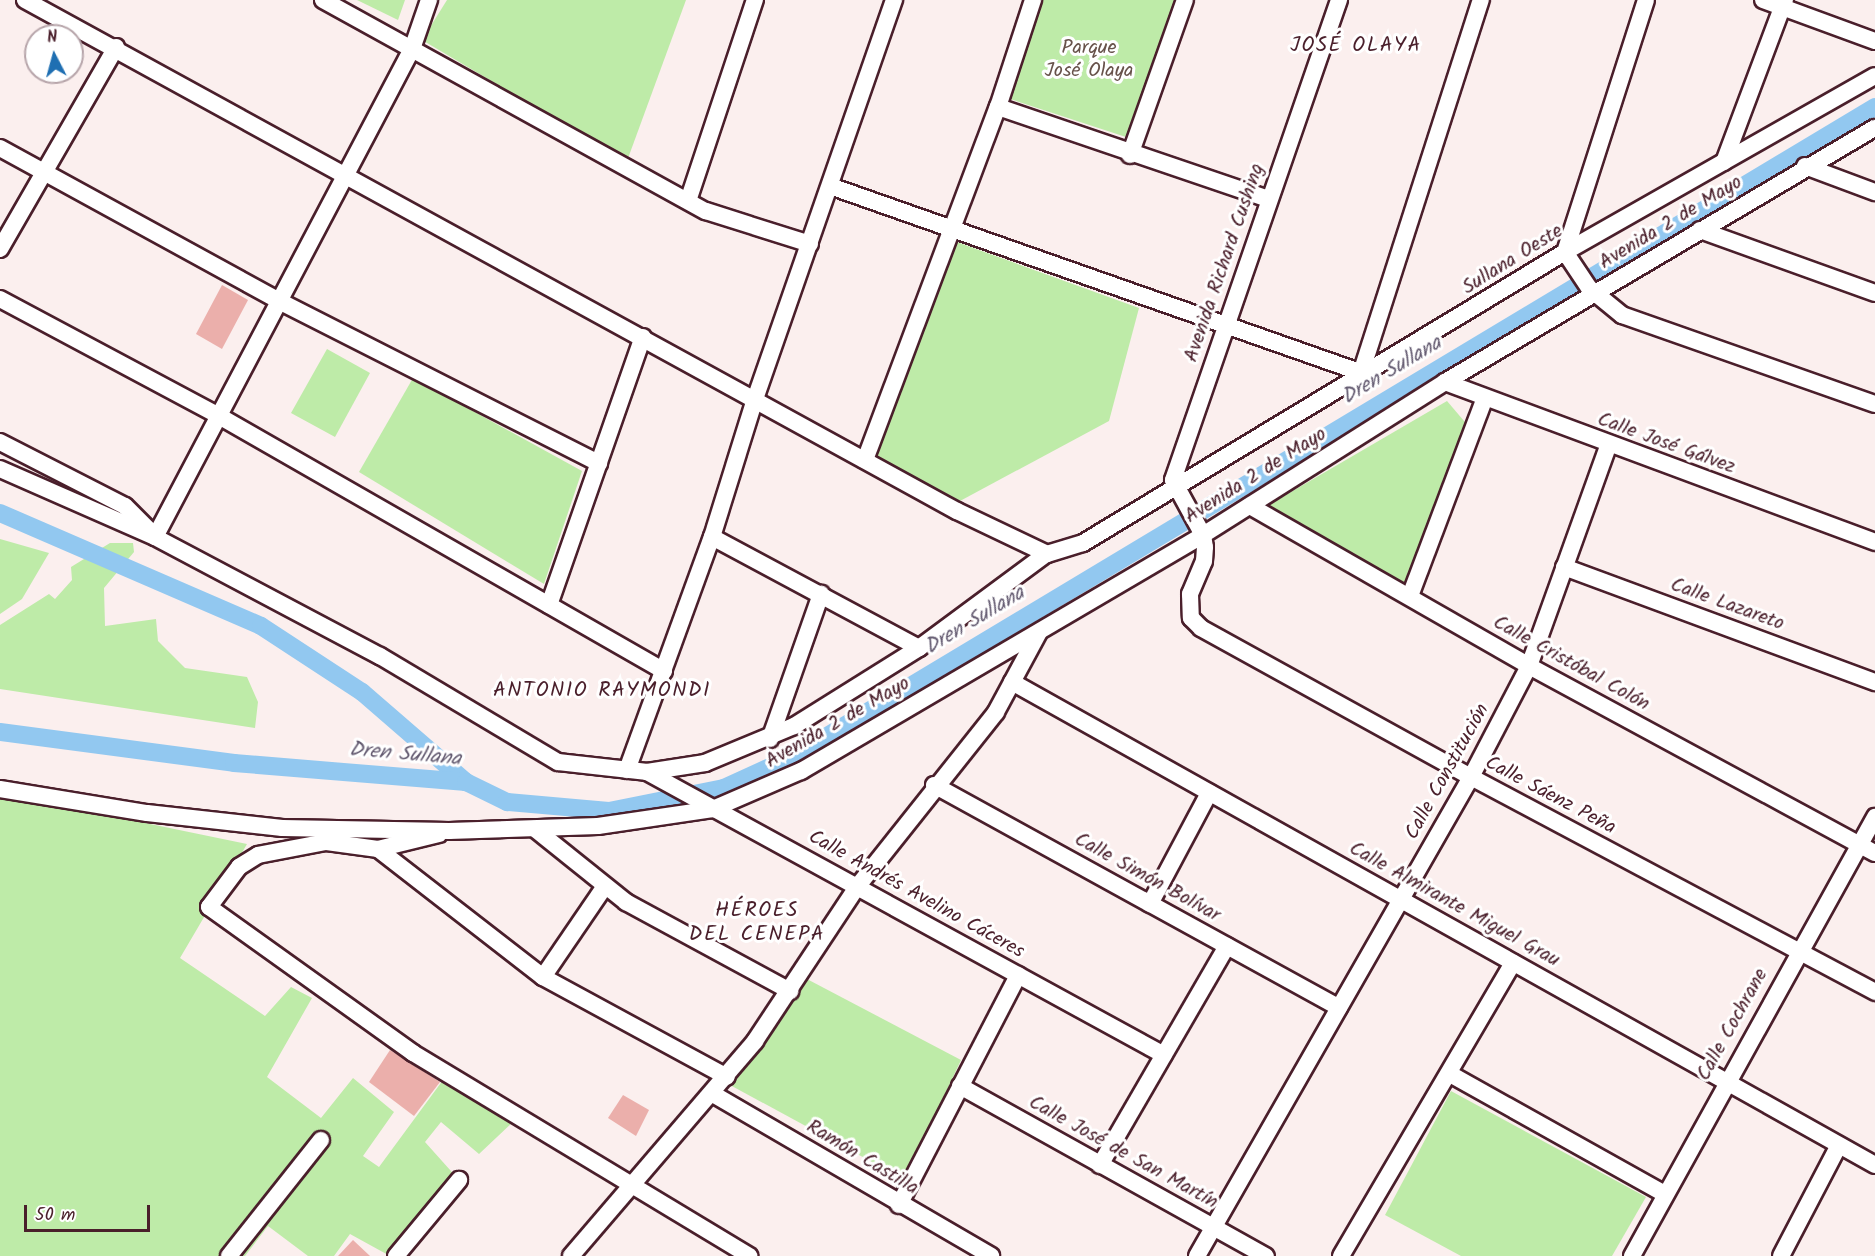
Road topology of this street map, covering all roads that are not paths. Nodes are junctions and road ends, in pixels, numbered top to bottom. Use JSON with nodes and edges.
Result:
{"nodes":[{"id":1,"x":25,"y":0,"type":"edge"},
{"id":2,"x":323,"y":0,"type":"edge"},
{"id":3,"x":429,"y":0,"type":"edge"},
{"id":4,"x":755,"y":0,"type":"edge"},
{"id":5,"x":894,"y":0,"type":"edge"},
{"id":6,"x":1033,"y":0,"type":"edge"},
{"id":7,"x":1185,"y":0,"type":"edge"},
{"id":8,"x":1339,"y":0,"type":"edge"},
{"id":9,"x":1481,"y":0,"type":"edge"},
{"id":10,"x":1646,"y":0,"type":"edge"},
{"id":11,"x":1763,"y":0,"type":"edge"},
{"id":12,"x":1783,"y":4,"type":"edge"},
{"id":13,"x":1875,"y":40,"type":"edge"},
{"id":14,"x":116,"y":47,"type":"junction"},
{"id":15,"x":412,"y":49,"type":"junction"},
{"id":16,"x":1875,"y":76,"type":"edge"},
{"id":17,"x":998,"y":107,"type":"junction"},
{"id":18,"x":1875,"y":128,"type":"edge"},
{"id":19,"x":0,"y":148,"type":"edge"},
{"id":20,"x":1130,"y":155,"type":"junction"},
{"id":21,"x":1724,"y":162,"type":"junction"},
{"id":22,"x":1805,"y":166,"type":"junction"},
{"id":23,"x":43,"y":173,"type":"junction"},
{"id":24,"x":345,"y":173,"type":"junction"},
{"id":25,"x":831,"y":186,"type":"junction"},
{"id":26,"x":1875,"y":192,"type":"edge"},
{"id":27,"x":1268,"y":199,"type":"junction"},
{"id":28,"x":688,"y":201,"type":"junction"},
{"id":29,"x":953,"y":227,"type":"junction"},
{"id":30,"x":1700,"y":230,"type":"junction"},
{"id":31,"x":810,"y":244,"type":"junction"},
{"id":32,"x":0,"y":249,"type":"edge"},
{"id":33,"x":1568,"y":258,"type":"junction"},
{"id":34,"x":1592,"y":291,"type":"junction"},
{"id":35,"x":1875,"y":293,"type":"edge"},
{"id":36,"x":0,"y":299,"type":"edge"},
{"id":37,"x":279,"y":301,"type":"junction"},
{"id":38,"x":1225,"y":327,"type":"junction"},
{"id":39,"x":643,"y":337,"type":"junction"},
{"id":40,"x":1364,"y":374,"type":"junction"},
{"id":41,"x":1445,"y":382,"type":"junction"},
{"id":42,"x":755,"y":399,"type":"junction"},
{"id":43,"x":1484,"y":400,"type":"junction"},
{"id":44,"x":1875,"y":404,"type":"edge"},
{"id":45,"x":219,"y":416,"type":"junction"},
{"id":46,"x":0,"y":442,"type":"edge"},
{"id":47,"x":1608,"y":446,"type":"junction"},
{"id":48,"x":865,"y":460,"type":"junction"},
{"id":49,"x":599,"y":463,"type":"junction"},
{"id":50,"x":0,"y":469,"type":"edge"},
{"id":51,"x":1179,"y":491,"type":"junction"},
{"id":52,"x":1250,"y":506,"type":"junction"},
{"id":53,"x":1202,"y":532,"type":"junction"},
{"id":54,"x":155,"y":537,"type":"junction"},
{"id":55,"x":712,"y":537,"type":"junction"},
{"id":56,"x":1875,"y":542,"type":"edge"},
{"id":57,"x":1046,"y":554,"type":"junction"},
{"id":58,"x":1564,"y":567,"type":"junction"},
{"id":59,"x":821,"y":594,"type":"junction"},
{"id":60,"x":1410,"y":596,"type":"junction"},
{"id":61,"x":549,"y":605,"type":"junction"},
{"id":62,"x":1042,"y":628,"type":"junction"},
{"id":63,"x":919,"y":648,"type":"junction"},
{"id":64,"x":1529,"y":666,"type":"junction"},
{"id":65,"x":664,"y":670,"type":"junction"},
{"id":66,"x":1012,"y":682,"type":"junction"},
{"id":67,"x":1875,"y":682,"type":"edge"},
{"id":68,"x":770,"y":739,"type":"junction"},
{"id":69,"x":627,"y":770,"type":"junction"},
{"id":70,"x":654,"y":776,"type":"junction"},
{"id":71,"x":1471,"y":777,"type":"junction"},
{"id":72,"x":934,"y":785,"type":"junction"},
{"id":73,"x":0,"y":789,"type":"edge"},
{"id":74,"x":1209,"y":793,"type":"junction"},
{"id":75,"x":708,"y":806,"type":"junction"},
{"id":76,"x":1875,"y":817,"type":"edge"},
{"id":77,"x":535,"y":829,"type":"junction"},
{"id":78,"x":449,"y":831,"type":"junction"},
{"id":79,"x":1860,"y":844,"type":"junction"},
{"id":80,"x":378,"y":849,"type":"junction"},
{"id":81,"x":1875,"y":853,"type":"edge"},
{"id":82,"x":605,"y":886,"type":"junction"},
{"id":83,"x":857,"y":887,"type":"junction"},
{"id":84,"x":1401,"y":900,"type":"junction"},
{"id":85,"x":1150,"y":904,"type":"junction"},
{"id":86,"x":1227,"y":946,"type":"junction"},
{"id":87,"x":1798,"y":951,"type":"junction"},
{"id":88,"x":1513,"y":963,"type":"junction"},
{"id":89,"x":1018,"y":975,"type":"junction"},
{"id":90,"x":543,"y":977,"type":"junction"},
{"id":91,"x":790,"y":991,"type":"junction"},
{"id":92,"x":1875,"y":993,"type":"edge"},
{"id":93,"x":1339,"y":1008,"type":"junction"},
{"id":94,"x":1164,"y":1055,"type":"junction"},
{"id":95,"x":1450,"y":1074,"type":"junction"},
{"id":96,"x":727,"y":1077,"type":"junction"},
{"id":97,"x":1726,"y":1082,"type":"junction"},
{"id":98,"x":960,"y":1086,"type":"junction"},
{"id":99,"x":713,"y":1094,"type":"junction"},
{"id":100,"x":321,"y":1140,"type":"dead end"},
{"id":101,"x":1839,"y":1145,"type":"junction"},
{"id":102,"x":1100,"y":1165,"type":"junction"},
{"id":103,"x":1875,"y":1165,"type":"edge"},
{"id":104,"x":459,"y":1180,"type":"dead end"},
{"id":105,"x":633,"y":1187,"type":"junction"},
{"id":106,"x":1665,"y":1194,"type":"junction"},
{"id":107,"x":899,"y":1205,"type":"junction"},
{"id":108,"x":1213,"y":1228,"type":"junction"},
{"id":109,"x":229,"y":1256,"type":"edge"},
{"id":110,"x":396,"y":1256,"type":"edge"},
{"id":111,"x":571,"y":1256,"type":"edge"},
{"id":112,"x":749,"y":1256,"type":"edge"},
{"id":113,"x":991,"y":1256,"type":"edge"},
{"id":114,"x":1197,"y":1256,"type":"edge"},
{"id":115,"x":1266,"y":1256,"type":"edge"},
{"id":116,"x":1341,"y":1256,"type":"edge"},
{"id":117,"x":1632,"y":1256,"type":"edge"},
{"id":118,"x":1781,"y":1256,"type":"edge"}],
"edges":[{"from":1,"to":14,"type":"street"},
{"from":2,"to":15,"type":"street"},
{"from":3,"to":15,"type":"street"},
{"from":4,"to":28,"type":"street"},
{"from":5,"to":25,"type":"street"},
{"from":6,"to":17,"type":"street"},
{"from":7,"to":20,"type":"street"},
{"from":8,"to":27,"type":"street","name":"Avenida Richard Cushing"},
{"from":9,"to":40,"type":"street"},
{"from":10,"to":33,"type":"street"},
{"from":11,"to":12,"type":"street"},
{"from":12,"to":13,"type":"street"},
{"from":12,"to":21,"type":"street"},
{"from":14,"to":23,"type":"street"},
{"from":14,"to":24,"type":"street"},
{"from":15,"to":24,"type":"street"},
{"from":15,"to":28,"type":"street"},
{"from":16,"to":21,"type":"street","name":"Sullana Oeste"},
{"from":17,"to":20,"type":"street"},
{"from":17,"to":29,"type":"street"},
{"from":18,"to":22,"type":"street","name":"Avenida 2 de Mayo"},
{"from":19,"to":23,"type":"street"},
{"from":20,"to":27,"type":"street"},
{"from":21,"to":33,"type":"street","name":"Sullana Oeste"},
{"from":22,"to":26,"type":"street"},
{"from":22,"to":30,"type":"street","name":"Avenida 2 de Mayo"},
{"from":23,"to":32,"type":"street"},
{"from":23,"to":37,"type":"street"},
{"from":24,"to":37,"type":"street"},
{"from":24,"to":39,"type":"street"},
{"from":25,"to":29,"type":"street"},
{"from":25,"to":31,"type":"street"},
{"from":27,"to":38,"type":"street","name":"Avenida Richard Cushing"},
{"from":28,"to":31,"type":"street"},
{"from":29,"to":38,"type":"street"},
{"from":29,"to":48,"type":"street"},
{"from":30,"to":34,"type":"street","name":"Avenida 2 de Mayo"},
{"from":30,"to":35,"type":"street"},
{"from":31,"to":42,"type":"street"},
{"from":33,"to":34,"type":"street"},
{"from":33,"to":40,"type":"street","name":"Sullana Oeste"},
{"from":34,"to":41,"type":"street","name":"Avenida 2 de Mayo"},
{"from":34,"to":44,"type":"street"},
{"from":36,"to":45,"type":"street"},
{"from":37,"to":45,"type":"street"},
{"from":37,"to":49,"type":"street"},
{"from":38,"to":40,"type":"street"},
{"from":38,"to":51,"type":"street","name":"Avenida Richard Cushing"},
{"from":39,"to":42,"type":"street"},
{"from":39,"to":49,"type":"street"},
{"from":40,"to":51,"type":"street","name":"Sullana Oeste"},
{"from":41,"to":43,"type":"street","name":"Calle José Gálvez"},
{"from":41,"to":52,"type":"street","name":"Avenida 2 de Mayo"},
{"from":42,"to":48,"type":"street"},
{"from":42,"to":55,"type":"street"},
{"from":43,"to":47,"type":"street","name":"Calle José Gálvez"},
{"from":43,"to":60,"type":"street"},
{"from":45,"to":54,"type":"street"},
{"from":45,"to":61,"type":"street"},
{"from":46,"to":54,"type":"street"},
{"from":47,"to":56,"type":"street","name":"Calle José Gálvez"},
{"from":47,"to":58,"type":"street","name":"Calle Constitución"},
{"from":48,"to":57,"type":"street"},
{"from":49,"to":61,"type":"street"},
{"from":50,"to":54,"type":"street"},
{"from":51,"to":53,"type":"street"},
{"from":51,"to":57,"type":"street","name":"Sullana Oeste"},
{"from":52,"to":53,"type":"street","name":"Avenida 2 de Mayo"},
{"from":52,"to":60,"type":"street","name":"Calle Cristóbal Colón"},
{"from":53,"to":62,"type":"street","name":"Avenida 2 de Mayo"},
{"from":53,"to":71,"type":"street","name":"Calle Sáenz Peña"},
{"from":54,"to":69,"type":"street"},
{"from":55,"to":59,"type":"street"},
{"from":55,"to":65,"type":"street"},
{"from":57,"to":63,"type":"street","name":"Sullana Oeste"},
{"from":58,"to":64,"type":"street","name":"Calle Constitución"},
{"from":58,"to":67,"type":"street","name":"Calle Lazareto"},
{"from":59,"to":63,"type":"street"},
{"from":59,"to":68,"type":"street"},
{"from":60,"to":64,"type":"street","name":"Calle Cristóbal Colón"},
{"from":61,"to":65,"type":"street"},
{"from":62,"to":66,"type":"street"},
{"from":62,"to":75,"type":"street","name":"Avenida 2 de Mayo"},
{"from":63,"to":68,"type":"street","name":"Sullana Oeste"},
{"from":64,"to":71,"type":"street","name":"Calle Constitución"},
{"from":64,"to":79,"type":"street","name":"Calle Cristóbal Colón"},
{"from":65,"to":69,"type":"street"},
{"from":66,"to":72,"type":"street"},
{"from":66,"to":74,"type":"street","name":"Calle Almirante Miguel Grau"},
{"from":68,"to":70,"type":"street","name":"Sullana Oeste"},
{"from":69,"to":70,"type":"street"},
{"from":70,"to":75,"type":"street","name":"Calle Andrés Avelino Cáceres"},
{"from":71,"to":84,"type":"street","name":"Calle Constitución"},
{"from":71,"to":87,"type":"street","name":"Calle Sáenz Peña"},
{"from":72,"to":83,"type":"street"},
{"from":72,"to":85,"type":"street","name":"Calle Simón Bolívar"},
{"from":73,"to":78,"type":"street"},
{"from":74,"to":84,"type":"street","name":"Calle Almirante Miguel Grau"},
{"from":74,"to":85,"type":"street"},
{"from":75,"to":77,"type":"street","name":"Avenida 2 de Mayo"},
{"from":75,"to":83,"type":"street","name":"Calle Andrés Avelino Cáceres"},
{"from":76,"to":79,"type":"street","name":"Calle Cochrane"},
{"from":77,"to":78,"type":"street","name":"Avenida 2 de Mayo"},
{"from":77,"to":82,"type":"street"},
{"from":78,"to":80,"type":"street"},
{"from":79,"to":81,"type":"street","name":"Calle Cristóbal Colón"},
{"from":79,"to":87,"type":"street","name":"Calle Cochrane"},
{"from":80,"to":90,"type":"street"},
{"from":80,"to":105,"type":"street"},
{"from":82,"to":90,"type":"street"},
{"from":82,"to":91,"type":"street"},
{"from":83,"to":89,"type":"street","name":"Calle Andrés Avelino Cáceres"},
{"from":83,"to":91,"type":"street"},
{"from":84,"to":88,"type":"street","name":"Calle Almirante Miguel Grau"},
{"from":84,"to":93,"type":"street","name":"Calle Constitución"},
{"from":85,"to":86,"type":"street","name":"Calle Simón Bolívar"},
{"from":86,"to":93,"type":"street","name":"Calle Simón Bolívar"},
{"from":86,"to":94,"type":"street"},
{"from":87,"to":92,"type":"street","name":"Calle Sáenz Peña"},
{"from":87,"to":97,"type":"street","name":"Calle Cochrane"},
{"from":88,"to":95,"type":"street"},
{"from":88,"to":97,"type":"street","name":"Calle Almirante Miguel Grau"},
{"from":89,"to":94,"type":"street","name":"Calle Andrés Avelino Cáceres"},
{"from":89,"to":98,"type":"street"},
{"from":90,"to":96,"type":"street"},
{"from":91,"to":96,"type":"street"},
{"from":93,"to":108,"type":"street","name":"Calle Constitución"},
{"from":94,"to":102,"type":"street"},
{"from":95,"to":106,"type":"street"},
{"from":95,"to":116,"type":"street"},
{"from":96,"to":99,"type":"street"},
{"from":97,"to":101,"type":"street","name":"Calle Almirante Miguel Grau"},
{"from":97,"to":106,"type":"street","name":"Calle Cochrane"},
{"from":98,"to":102,"type":"street","name":"Calle José de San Martín"},
{"from":98,"to":107,"type":"street"},
{"from":99,"to":105,"type":"street"},
{"from":99,"to":107,"type":"street","name":"Ramón Castilla"},
{"from":100,"to":109,"type":"street"},
{"from":101,"to":103,"type":"street","name":"Calle Almirante Miguel Grau"},
{"from":101,"to":118,"type":"street"},
{"from":102,"to":108,"type":"street","name":"Calle José de San Martín"},
{"from":104,"to":110,"type":"street"},
{"from":105,"to":111,"type":"street"},
{"from":105,"to":112,"type":"street"},
{"from":106,"to":117,"type":"street","name":"Calle Cochrane"},
{"from":107,"to":113,"type":"street","name":"Ramón Castilla"},
{"from":108,"to":114,"type":"street","name":"Calle Constitución"},
{"from":108,"to":115,"type":"street","name":"Calle José de San Martín"}]}
